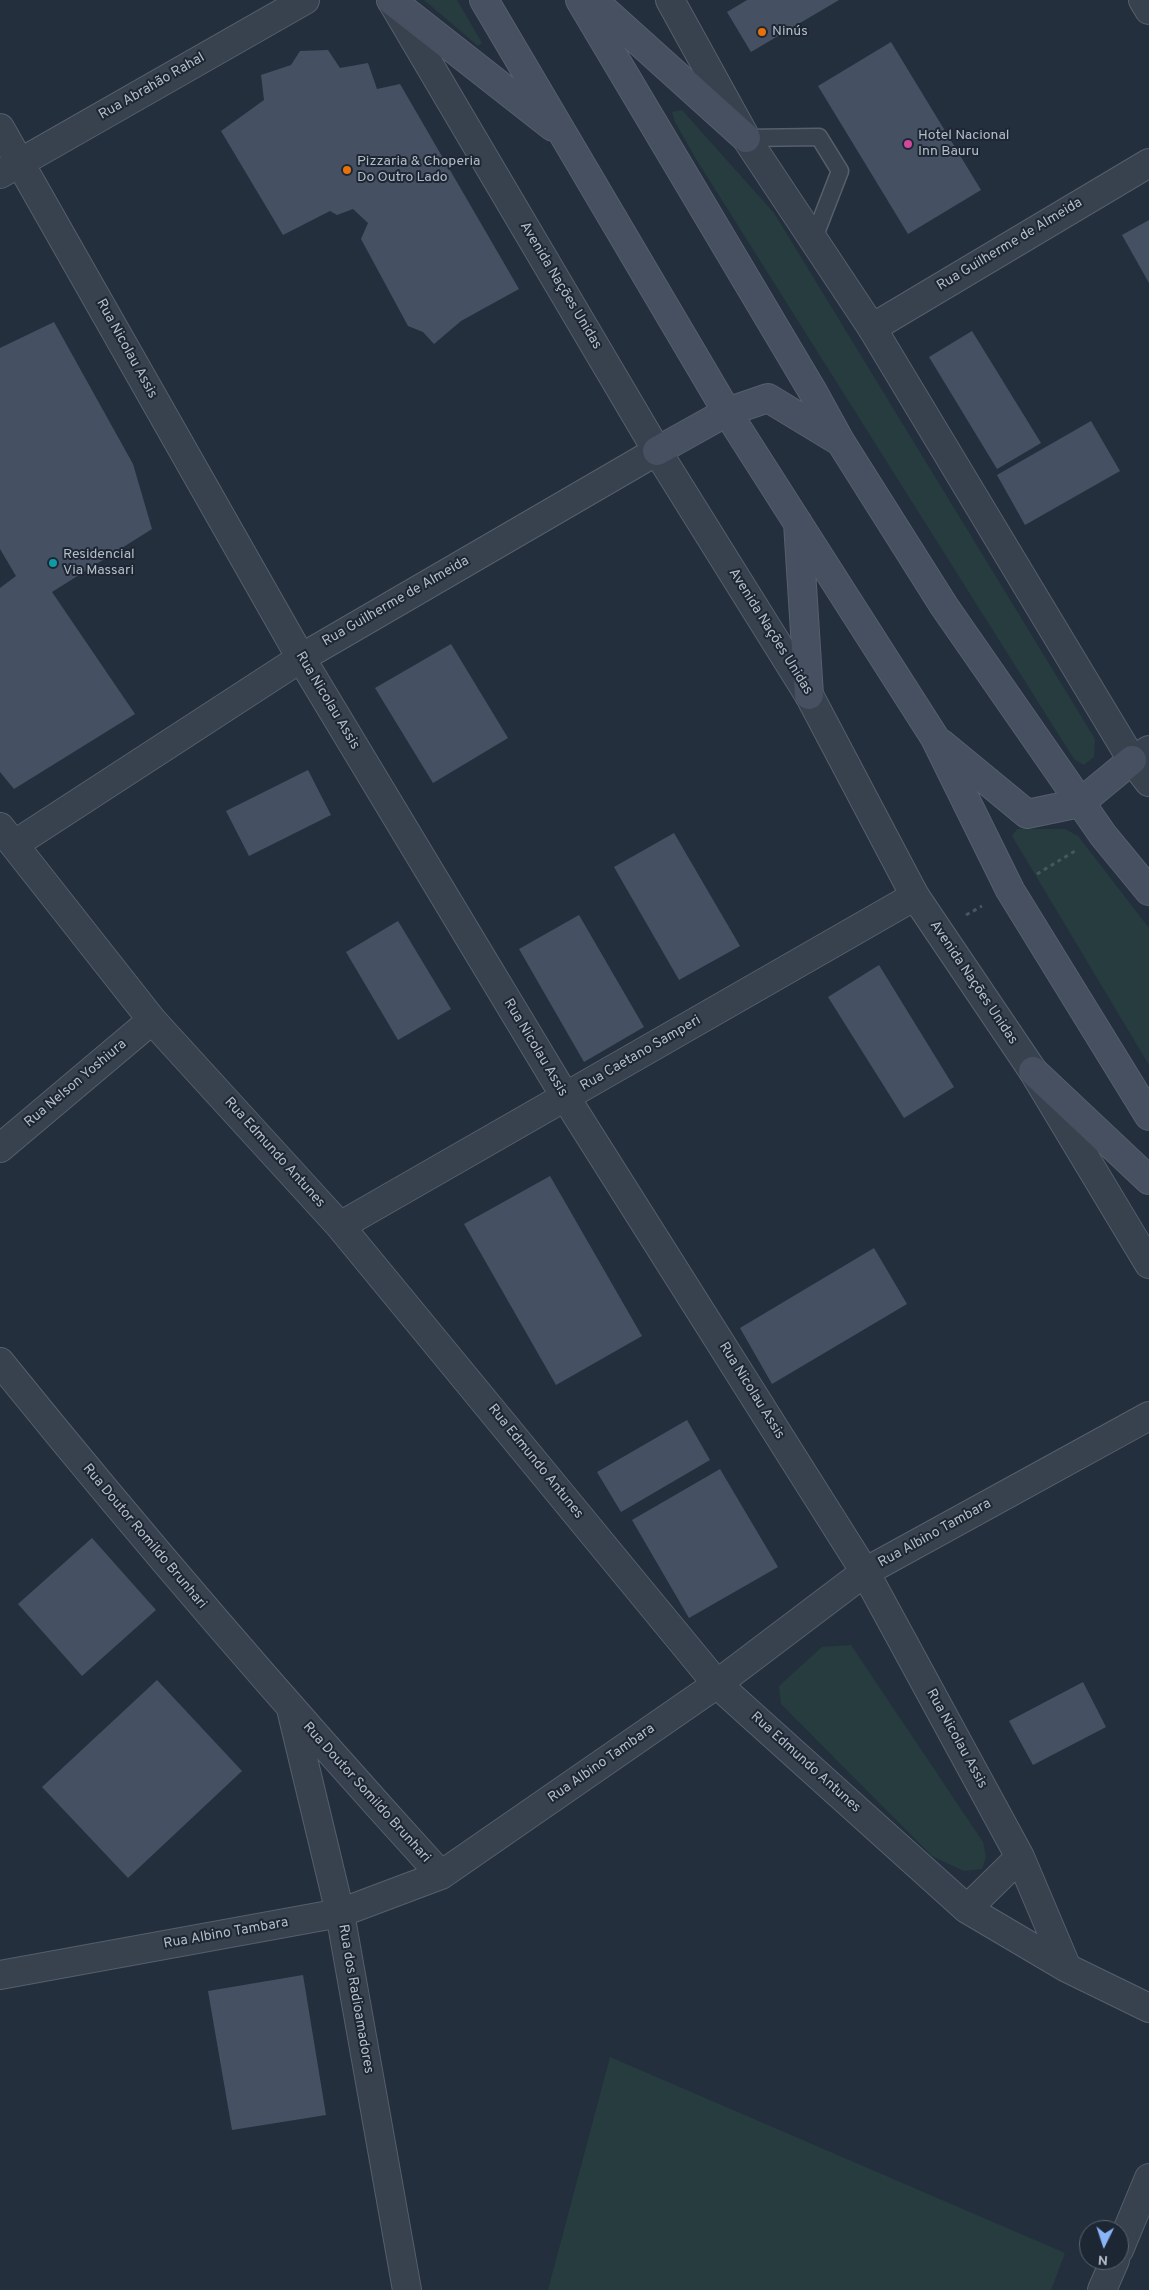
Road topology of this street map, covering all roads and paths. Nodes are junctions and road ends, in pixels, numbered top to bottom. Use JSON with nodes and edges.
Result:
{"nodes":[{"id":1,"x":304,"y":0,"type":"edge"},
{"id":2,"x":391,"y":0,"type":"edge"},
{"id":3,"x":484,"y":0,"type":"edge"},
{"id":4,"x":580,"y":0,"type":"edge"},
{"id":5,"x":593,"y":0,"type":"edge"},
{"id":6,"x":670,"y":0,"type":"edge"},
{"id":7,"x":1143,"y":0,"type":"edge"},
{"id":8,"x":1149,"y":10,"type":"edge"},
{"id":9,"x":0,"y":128,"type":"edge"},
{"id":10,"x":566,"y":138,"type":"junction"},
{"id":11,"x":746,"y":138,"type":"junction"},
{"id":12,"x":1149,"y":162,"type":"edge"},
{"id":13,"x":10,"y":168,"type":"edge"},
{"id":14,"x":814,"y":238,"type":"junction"},
{"id":15,"x":872,"y":328,"type":"junction"},
{"id":16,"x":727,"y":412,"type":"junction"},
{"id":17,"x":840,"y":441,"type":"junction"},
{"id":18,"x":657,"y":451,"type":"junction"},
{"id":19,"x":798,"y":522,"type":"junction"},
{"id":20,"x":301,"y":658,"type":"junction"},
{"id":21,"x":809,"y":695,"type":"junction"},
{"id":22,"x":935,"y":738,"type":"junction"},
{"id":23,"x":1141,"y":755,"type":"edge"},
{"id":24,"x":1149,"y":782,"type":"edge"},
{"id":25,"x":1080,"y":803,"type":"junction"},
{"id":26,"x":1103,"y":835,"type":"junction"},
{"id":27,"x":7,"y":836,"type":"edge"},
{"id":28,"x":1010,"y":890,"type":"junction"},
{"id":29,"x":1149,"y":891,"type":"edge"},
{"id":30,"x":915,"y":896,"type":"junction"},
{"id":31,"x":937,"y":931,"type":"junction"},
{"id":32,"x":152,"y":1020,"type":"junction"},
{"id":33,"x":1033,"y":1071,"type":"junction"},
{"id":34,"x":566,"y":1098,"type":"junction"},
{"id":35,"x":1149,"y":1116,"type":"edge"},
{"id":36,"x":0,"y":1148,"type":"edge"},
{"id":37,"x":1149,"y":1180,"type":"edge"},
{"id":38,"x":340,"y":1226,"type":"junction"},
{"id":39,"x":1149,"y":1264,"type":"edge"},
{"id":40,"x":0,"y":1362,"type":"edge"},
{"id":41,"x":1149,"y":1416,"type":"edge"},
{"id":42,"x":865,"y":1572,"type":"junction"},
{"id":43,"x":717,"y":1684,"type":"junction"},
{"id":44,"x":291,"y":1710,"type":"junction"},
{"id":45,"x":1020,"y":1857,"type":"junction"},
{"id":46,"x":441,"y":1875,"type":"junction"},
{"id":47,"x":967,"y":1909,"type":"junction"},
{"id":48,"x":340,"y":1913,"type":"junction"},
{"id":49,"x":1067,"y":1968,"type":"junction"},
{"id":50,"x":0,"y":1975,"type":"edge"},
{"id":51,"x":1149,"y":2008,"type":"edge"},
{"id":52,"x":1149,"y":2178,"type":"edge"},
{"id":53,"x":1129,"y":2226,"type":"edge"},
{"id":54,"x":1111,"y":2270,"type":"edge"},
{"id":55,"x":407,"y":2290,"type":"edge"},
{"id":56,"x":1102,"y":2290,"type":"edge"}],
"edges":[{"from":1,"to":13,"type":"street","name":"Rua Abrahão Rahal"},
{"from":2,"to":10,"type":"main road"},
{"from":2,"to":18,"type":"street","name":"Avenida Nações Unidas"},
{"from":3,"to":10,"type":"main road"},
{"from":4,"to":17,"type":"main road"},
{"from":5,"to":11,"type":"main road"},
{"from":6,"to":11,"type":"street"},
{"from":7,"to":8,"type":"street"},
{"from":9,"to":13,"type":"street","name":"Rua Nicolau Assis"},
{"from":10,"to":16,"type":"main road"},
{"from":11,"to":14,"type":"street"},
{"from":11,"to":14,"type":"lane"},
{"from":12,"to":15,"type":"street","name":"Rua Guilherme de Almeida"},
{"from":13,"to":20,"type":"street","name":"Rua Nicolau Assis"},
{"from":14,"to":15,"type":"street"},
{"from":15,"to":23,"type":"street"},
{"from":16,"to":17,"type":"main road"},
{"from":16,"to":18,"type":"main road"},
{"from":16,"to":19,"type":"main road"},
{"from":17,"to":25,"type":"main road"},
{"from":18,"to":20,"type":"street","name":"Rua Guilherme de Almeida"},
{"from":18,"to":21,"type":"street","name":"Avenida Nações Unidas"},
{"from":19,"to":21,"type":"main road"},
{"from":19,"to":22,"type":"main road"},
{"from":20,"to":27,"type":"street","name":"Rua Guilherme de Almeida"},
{"from":20,"to":34,"type":"street","name":"Rua Nicolau Assis"},
{"from":21,"to":30,"type":"street","name":"Avenida Nações Unidas"},
{"from":22,"to":25,"type":"main road"},
{"from":22,"to":28,"type":"main road"},
{"from":23,"to":24,"type":"street"},
{"from":23,"to":25,"type":"main road"},
{"from":25,"to":26,"type":"main road"},
{"from":26,"to":28,"type":"path"},
{"from":26,"to":29,"type":"main road"},
{"from":27,"to":32,"type":"street","name":"Rua Edmundo Antunes"},
{"from":28,"to":31,"type":"path"},
{"from":28,"to":35,"type":"main road"},
{"from":30,"to":31,"type":"street","name":"Avenida Nações Unidas"},
{"from":30,"to":34,"type":"street","name":"Rua Caetano Samperi"},
{"from":31,"to":33,"type":"street","name":"Avenida Nações Unidas"},
{"from":32,"to":36,"type":"street","name":"Rua Nelson Yoshiura"},
{"from":32,"to":38,"type":"street","name":"Rua Edmundo Antunes"},
{"from":33,"to":37,"type":"main road"},
{"from":33,"to":39,"type":"street","name":"Avenida Nações Unidas"},
{"from":34,"to":38,"type":"street","name":"Rua Caetano Samperi"},
{"from":34,"to":42,"type":"street","name":"Rua Nicolau Assis"},
{"from":38,"to":43,"type":"street","name":"Rua Edmundo Antunes"},
{"from":40,"to":44,"type":"street","name":"Rua Doutor Romildo Brunhari"},
{"from":41,"to":42,"type":"street","name":"Rua Albino Tambara"},
{"from":42,"to":43,"type":"street","name":"Rua Albino Tambara"},
{"from":42,"to":45,"type":"street","name":"Rua Nicolau Assis"},
{"from":43,"to":46,"type":"street","name":"Rua Albino Tambara"},
{"from":43,"to":47,"type":"street","name":"Rua Edmundo Antunes"},
{"from":44,"to":46,"type":"street","name":"Rua Doutor Somildo Brunhari"},
{"from":44,"to":48,"type":"street","name":"Rua dos Radioamadores"},
{"from":45,"to":47,"type":"street"},
{"from":45,"to":49,"type":"street","name":"Rua Nicolau Assis"},
{"from":46,"to":48,"type":"street","name":"Rua Albino Tambara"},
{"from":47,"to":49,"type":"street","name":"Rua Edmundo Antunes"},
{"from":48,"to":50,"type":"street","name":"Rua Albino Tambara"},
{"from":48,"to":55,"type":"street","name":"Rua dos Radioamadores"},
{"from":49,"to":51,"type":"street","name":"Rua Edmundo Antunes"},
{"from":52,"to":53,"type":"street"},
{"from":54,"to":56,"type":"street"}]}
